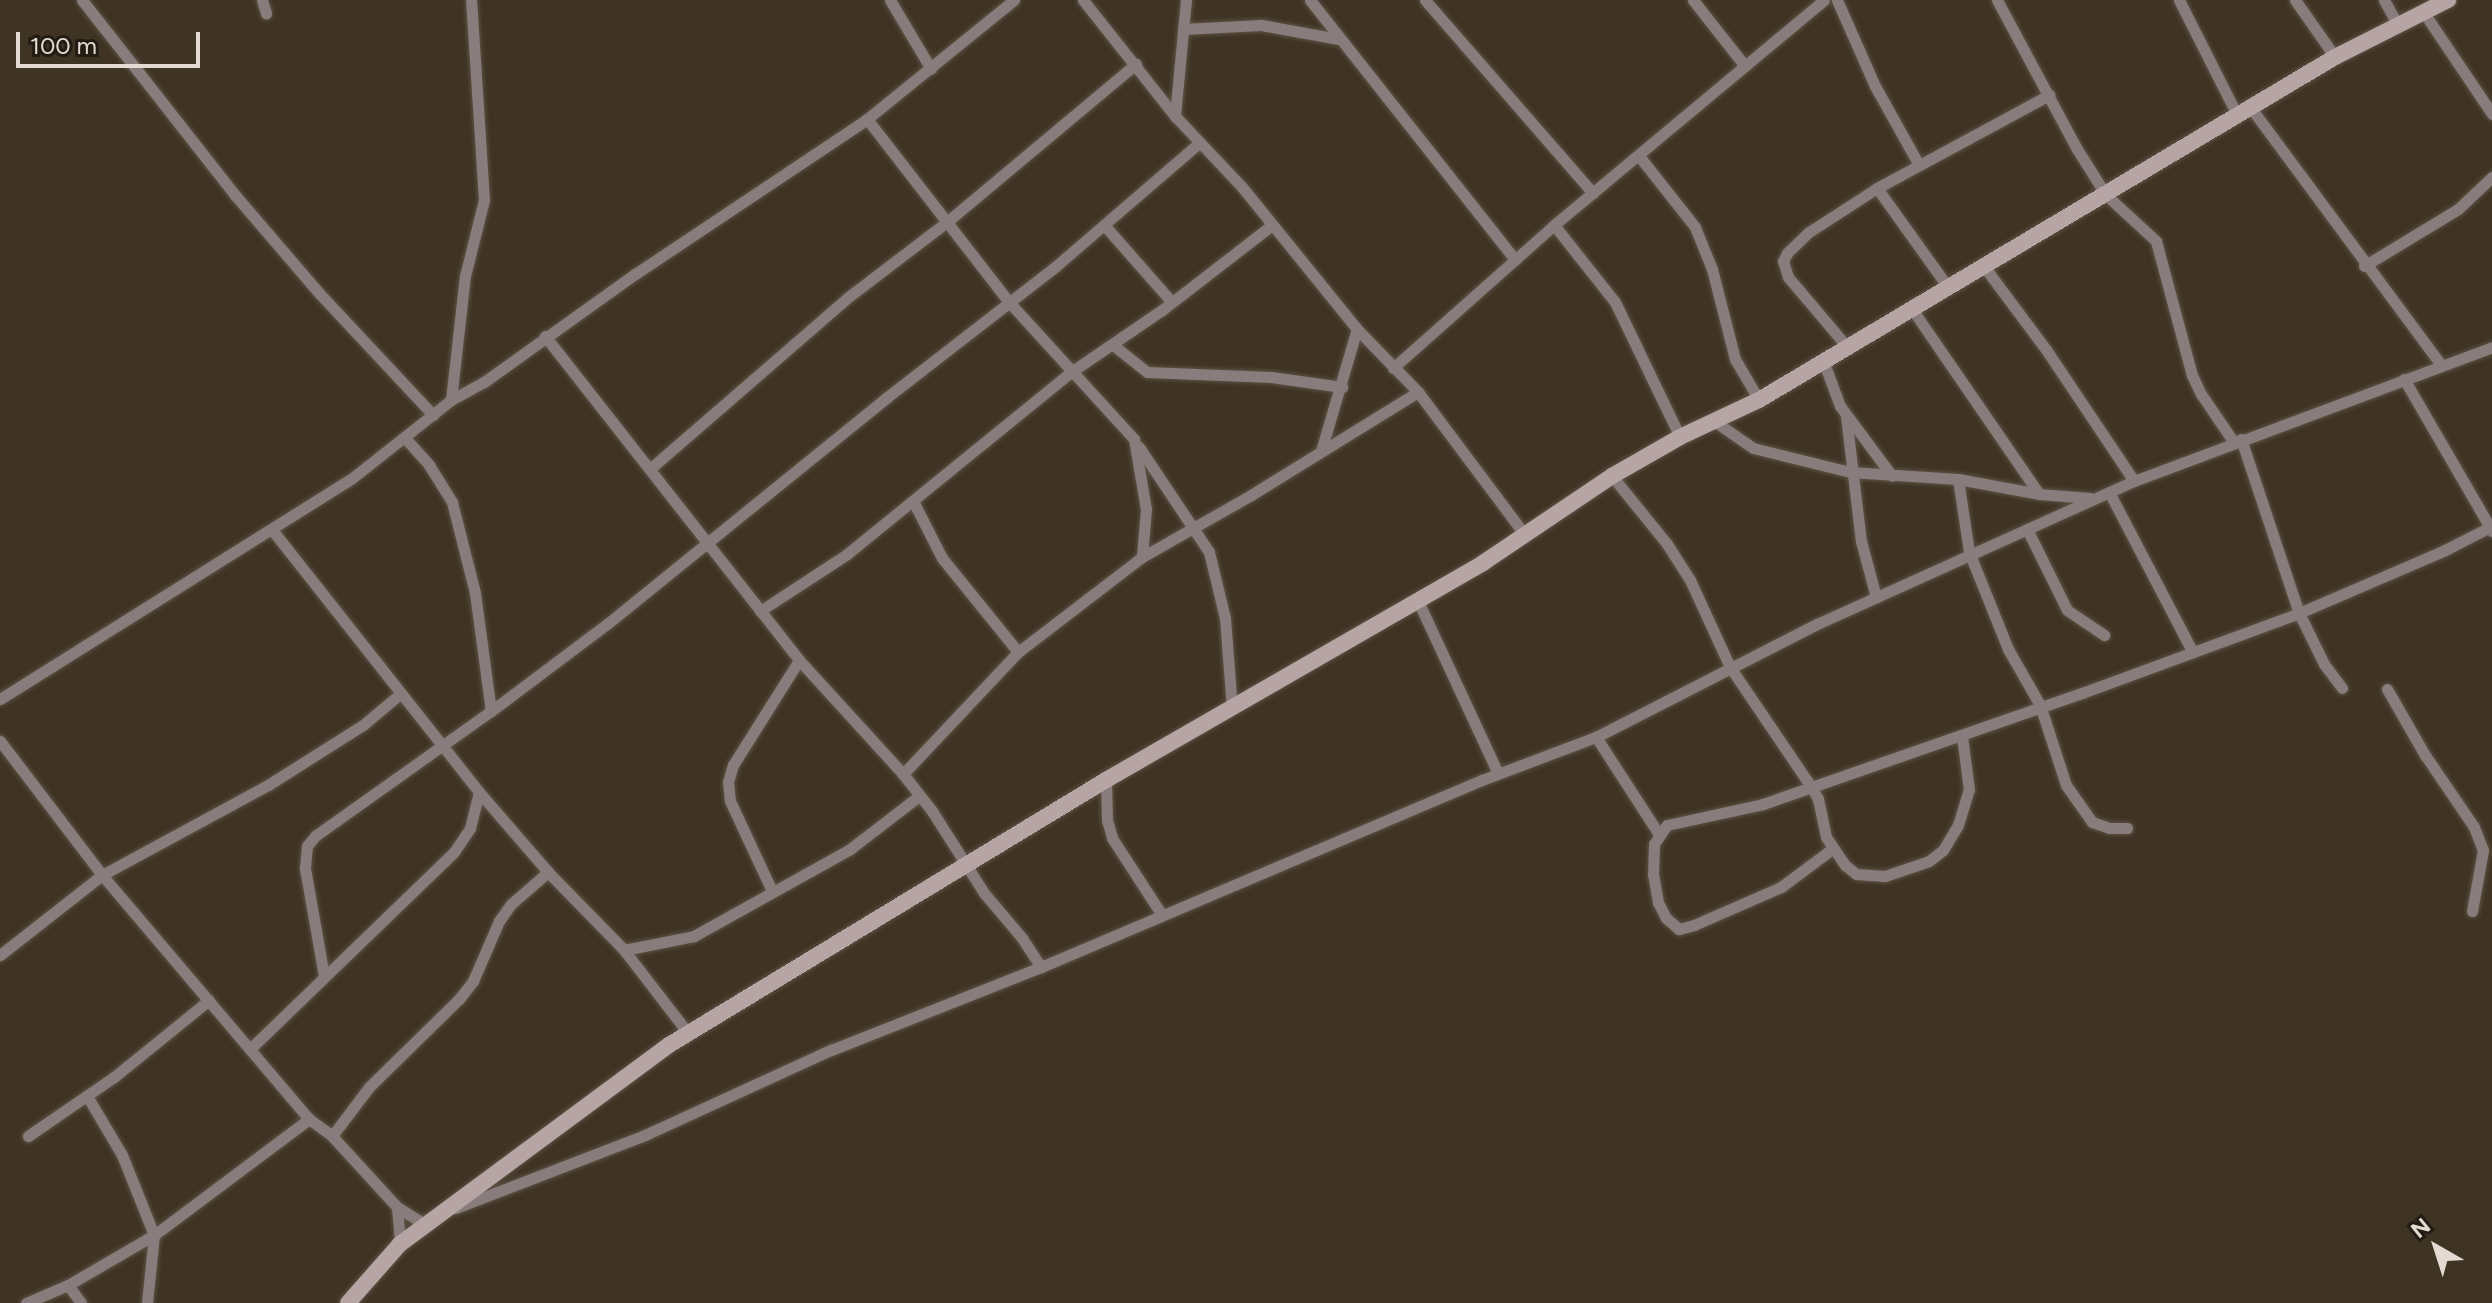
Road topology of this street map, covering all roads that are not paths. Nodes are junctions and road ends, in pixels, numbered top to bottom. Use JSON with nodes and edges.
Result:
{"nodes":[{"id":1,"x":82,"y":0,"type":"edge"},
{"id":2,"x":262,"y":0,"type":"edge"},
{"id":3,"x":471,"y":0,"type":"edge"},
{"id":4,"x":890,"y":0,"type":"edge"},
{"id":5,"x":1014,"y":0,"type":"edge"},
{"id":6,"x":1083,"y":0,"type":"edge"},
{"id":7,"x":1186,"y":0,"type":"edge"},
{"id":8,"x":1310,"y":0,"type":"edge"},
{"id":9,"x":1425,"y":0,"type":"edge"},
{"id":10,"x":1693,"y":0,"type":"edge"},
{"id":11,"x":1824,"y":0,"type":"edge"},
{"id":12,"x":1837,"y":0,"type":"edge"},
{"id":13,"x":1997,"y":0,"type":"edge"},
{"id":14,"x":2179,"y":0,"type":"edge"},
{"id":15,"x":2295,"y":0,"type":"edge"},
{"id":16,"x":2384,"y":0,"type":"edge"},
{"id":17,"x":2448,"y":0,"type":"edge"},
{"id":18,"x":266,"y":13,"type":"dead end"},
{"id":19,"x":2424,"y":13,"type":"junction"},
{"id":20,"x":2398,"y":25,"type":"junction"},
{"id":21,"x":1183,"y":29,"type":"junction"},
{"id":22,"x":1338,"y":39,"type":"junction"},
{"id":23,"x":2335,"y":57,"type":"junction"},
{"id":24,"x":1136,"y":64,"type":"junction"},
{"id":25,"x":1745,"y":66,"type":"junction"},
{"id":26,"x":931,"y":69,"type":"junction"},
{"id":27,"x":2049,"y":95,"type":"junction"},
{"id":28,"x":2244,"y":111,"type":"junction"},
{"id":29,"x":2492,"y":114,"type":"edge"},
{"id":30,"x":1175,"y":116,"type":"junction"},
{"id":31,"x":867,"y":119,"type":"junction"},
{"id":32,"x":1199,"y":143,"type":"junction"},
{"id":33,"x":1639,"y":156,"type":"junction"},
{"id":34,"x":1919,"y":165,"type":"junction"},
{"id":35,"x":2492,"y":177,"type":"edge"},
{"id":36,"x":1877,"y":188,"type":"junction"},
{"id":37,"x":1593,"y":193,"type":"junction"},
{"id":38,"x":2106,"y":195,"type":"junction"},
{"id":39,"x":948,"y":221,"type":"junction"},
{"id":40,"x":1272,"y":225,"type":"junction"},
{"id":41,"x":1554,"y":225,"type":"junction"},
{"id":42,"x":1105,"y":226,"type":"junction"},
{"id":43,"x":1515,"y":260,"type":"junction"},
{"id":44,"x":1983,"y":265,"type":"junction"},
{"id":45,"x":2364,"y":266,"type":"junction"},
{"id":46,"x":1948,"y":287,"type":"junction"},
{"id":47,"x":1008,"y":301,"type":"junction"},
{"id":48,"x":1171,"y":301,"type":"junction"},
{"id":49,"x":1912,"y":309,"type":"junction"},
{"id":50,"x":1357,"y":329,"type":"junction"},
{"id":51,"x":545,"y":336,"type":"junction"},
{"id":52,"x":1113,"y":345,"type":"junction"},
{"id":53,"x":2492,"y":347,"type":"edge"},
{"id":54,"x":1849,"y":349,"type":"junction"},
{"id":55,"x":1824,"y":363,"type":"junction"},
{"id":56,"x":2441,"y":365,"type":"junction"},
{"id":57,"x":1393,"y":368,"type":"junction"},
{"id":58,"x":1071,"y":372,"type":"junction"},
{"id":59,"x":2404,"y":379,"type":"junction"},
{"id":60,"x":1342,"y":387,"type":"junction"},
{"id":61,"x":1418,"y":392,"type":"junction"},
{"id":62,"x":451,"y":400,"type":"junction"},
{"id":63,"x":1759,"y":400,"type":"junction"},
{"id":64,"x":433,"y":415,"type":"junction"},
{"id":65,"x":1846,"y":416,"type":"junction"},
{"id":66,"x":1714,"y":421,"type":"junction"},
{"id":67,"x":1680,"y":437,"type":"junction"},
{"id":68,"x":405,"y":438,"type":"junction"},
{"id":69,"x":1134,"y":439,"type":"junction"},
{"id":70,"x":2237,"y":440,"type":"junction"},
{"id":71,"x":1321,"y":452,"type":"junction"},
{"id":72,"x":651,"y":468,"type":"junction"},
{"id":73,"x":1850,"y":472,"type":"junction"},
{"id":74,"x":1612,"y":476,"type":"junction"},
{"id":75,"x":1892,"y":476,"type":"junction"},
{"id":76,"x":1958,"y":479,"type":"junction"},
{"id":77,"x":2134,"y":481,"type":"junction"},
{"id":78,"x":2109,"y":492,"type":"junction"},
{"id":79,"x":2039,"y":494,"type":"junction"},
{"id":80,"x":2095,"y":499,"type":"junction"},
{"id":81,"x":914,"y":503,"type":"junction"},
{"id":82,"x":1194,"y":526,"type":"junction"},
{"id":83,"x":2491,"y":528,"type":"edge"},
{"id":84,"x":2027,"y":529,"type":"junction"},
{"id":85,"x":273,"y":531,"type":"junction"},
{"id":86,"x":1525,"y":535,"type":"junction"},
{"id":87,"x":706,"y":543,"type":"junction"},
{"id":88,"x":1969,"y":552,"type":"junction"},
{"id":89,"x":1142,"y":557,"type":"junction"},
{"id":90,"x":1876,"y":597,"type":"junction"},
{"id":91,"x":1418,"y":601,"type":"junction"},
{"id":92,"x":760,"y":611,"type":"junction"},
{"id":93,"x":2299,"y":613,"type":"junction"},
{"id":94,"x":2104,"y":635,"type":"dead end"},
{"id":95,"x":2192,"y":651,"type":"junction"},
{"id":96,"x":1018,"y":652,"type":"junction"},
{"id":97,"x":799,"y":660,"type":"junction"},
{"id":98,"x":1730,"y":667,"type":"junction"},
{"id":99,"x":2342,"y":688,"type":"dead end"},
{"id":100,"x":2387,"y":689,"type":"dead end"},
{"id":101,"x":400,"y":694,"type":"junction"},
{"id":102,"x":0,"y":699,"type":"edge"},
{"id":103,"x":2040,"y":705,"type":"junction"},
{"id":104,"x":1232,"y":709,"type":"junction"},
{"id":105,"x":491,"y":711,"type":"junction"},
{"id":106,"x":1962,"y":736,"type":"junction"},
{"id":107,"x":1596,"y":737,"type":"junction"},
{"id":108,"x":0,"y":741,"type":"edge"},
{"id":109,"x":444,"y":744,"type":"junction"},
{"id":110,"x":1498,"y":773,"type":"junction"},
{"id":111,"x":903,"y":774,"type":"junction"},
{"id":112,"x":1106,"y":780,"type":"junction"},
{"id":113,"x":1810,"y":785,"type":"junction"},
{"id":114,"x":479,"y":792,"type":"junction"},
{"id":115,"x":919,"y":796,"type":"junction"},
{"id":116,"x":2127,"y":828,"type":"dead end"},
{"id":117,"x":1658,"y":833,"type":"junction"},
{"id":118,"x":1832,"y":849,"type":"junction"},
{"id":119,"x":964,"y":865,"type":"junction"},
{"id":120,"x":548,"y":872,"type":"junction"},
{"id":121,"x":102,"y":875,"type":"junction"},
{"id":122,"x":772,"y":891,"type":"junction"},
{"id":123,"x":2472,"y":911,"type":"dead end"},
{"id":124,"x":1162,"y":915,"type":"junction"},
{"id":125,"x":624,"y":950,"type":"junction"},
{"id":126,"x":0,"y":955,"type":"edge"},
{"id":127,"x":1041,"y":967,"type":"junction"},
{"id":128,"x":324,"y":976,"type":"junction"},
{"id":129,"x":209,"y":1000,"type":"junction"},
{"id":130,"x":688,"y":1033,"type":"junction"},
{"id":131,"x":250,"y":1049,"type":"junction"},
{"id":132,"x":87,"y":1096,"type":"junction"},
{"id":133,"x":309,"y":1119,"type":"junction"},
{"id":134,"x":28,"y":1136,"type":"dead end"},
{"id":135,"x":332,"y":1136,"type":"junction"},
{"id":136,"x":397,"y":1207,"type":"junction"},
{"id":137,"x":447,"y":1211,"type":"junction"},
{"id":138,"x":426,"y":1225,"type":"junction"},
{"id":139,"x":154,"y":1235,"type":"junction"},
{"id":140,"x":400,"y":1244,"type":"junction"},
{"id":141,"x":68,"y":1285,"type":"junction"},
{"id":142,"x":26,"y":1303,"type":"edge"},
{"id":143,"x":81,"y":1303,"type":"edge"},
{"id":144,"x":147,"y":1303,"type":"edge"},
{"id":145,"x":348,"y":1303,"type":"edge"}],
"edges":[{"from":1,"to":64,"type":"street"},
{"from":2,"to":18,"type":"street"},
{"from":3,"to":62,"type":"street"},
{"from":4,"to":26,"type":"street"},
{"from":5,"to":26,"type":"street"},
{"from":6,"to":24,"type":"street"},
{"from":7,"to":21,"type":"street"},
{"from":8,"to":22,"type":"street"},
{"from":9,"to":37,"type":"street"},
{"from":10,"to":25,"type":"street"},
{"from":11,"to":25,"type":"street"},
{"from":12,"to":34,"type":"street"},
{"from":13,"to":27,"type":"street"},
{"from":14,"to":28,"type":"street"},
{"from":15,"to":23,"type":"street"},
{"from":16,"to":20,"type":"street"},
{"from":17,"to":19,"type":"street"},
{"from":19,"to":20,"type":"street"},
{"from":19,"to":29,"type":"street"},
{"from":20,"to":23,"type":"street"},
{"from":21,"to":22,"type":"street"},
{"from":21,"to":30,"type":"street"},
{"from":22,"to":43,"type":"street"},
{"from":23,"to":28,"type":"street"},
{"from":24,"to":30,"type":"street"},
{"from":24,"to":39,"type":"street"},
{"from":25,"to":33,"type":"street"},
{"from":26,"to":31,"type":"street"},
{"from":27,"to":34,"type":"street"},
{"from":27,"to":38,"type":"street"},
{"from":28,"to":38,"type":"street"},
{"from":28,"to":45,"type":"street"},
{"from":30,"to":32,"type":"street"},
{"from":31,"to":39,"type":"street"},
{"from":31,"to":51,"type":"street"},
{"from":32,"to":40,"type":"street"},
{"from":32,"to":42,"type":"street"},
{"from":33,"to":37,"type":"street"},
{"from":33,"to":63,"type":"street"},
{"from":34,"to":36,"type":"street"},
{"from":35,"to":45,"type":"street"},
{"from":36,"to":46,"type":"street"},
{"from":36,"to":54,"type":"street"},
{"from":37,"to":41,"type":"street"},
{"from":38,"to":44,"type":"street"},
{"from":38,"to":70,"type":"street"},
{"from":39,"to":47,"type":"street"},
{"from":39,"to":72,"type":"street"},
{"from":40,"to":48,"type":"street"},
{"from":40,"to":50,"type":"street"},
{"from":41,"to":43,"type":"street"},
{"from":41,"to":67,"type":"street"},
{"from":42,"to":47,"type":"street"},
{"from":42,"to":48,"type":"street"},
{"from":43,"to":57,"type":"street"},
{"from":44,"to":46,"type":"street"},
{"from":44,"to":77,"type":"street"},
{"from":45,"to":56,"type":"street"},
{"from":46,"to":49,"type":"street"},
{"from":47,"to":58,"type":"street"},
{"from":47,"to":87,"type":"street"},
{"from":48,"to":52,"type":"street"},
{"from":49,"to":54,"type":"street"},
{"from":49,"to":79,"type":"street"},
{"from":50,"to":57,"type":"street"},
{"from":50,"to":60,"type":"street"},
{"from":51,"to":62,"type":"street"},
{"from":51,"to":72,"type":"street"},
{"from":52,"to":58,"type":"street"},
{"from":52,"to":60,"type":"street"},
{"from":53,"to":56,"type":"street"},
{"from":54,"to":55,"type":"street"},
{"from":55,"to":63,"type":"street"},
{"from":55,"to":65,"type":"street"},
{"from":56,"to":59,"type":"street"},
{"from":57,"to":61,"type":"street"},
{"from":58,"to":69,"type":"street"},
{"from":58,"to":81,"type":"street"},
{"from":59,"to":70,"type":"street"},
{"from":59,"to":83,"type":"street"},
{"from":60,"to":71,"type":"street"},
{"from":61,"to":71,"type":"street"},
{"from":61,"to":86,"type":"street"},
{"from":62,"to":64,"type":"street"},
{"from":63,"to":66,"type":"street"},
{"from":64,"to":68,"type":"street"},
{"from":65,"to":73,"type":"street"},
{"from":65,"to":75,"type":"street"},
{"from":66,"to":67,"type":"street"},
{"from":66,"to":73,"type":"street"},
{"from":67,"to":74,"type":"street"},
{"from":68,"to":85,"type":"street"},
{"from":68,"to":105,"type":"street"},
{"from":69,"to":82,"type":"street"},
{"from":69,"to":89,"type":"street"},
{"from":70,"to":77,"type":"street"},
{"from":70,"to":93,"type":"street"},
{"from":71,"to":82,"type":"street"},
{"from":72,"to":87,"type":"street"},
{"from":73,"to":75,"type":"street"},
{"from":73,"to":90,"type":"street"},
{"from":74,"to":86,"type":"street"},
{"from":74,"to":98,"type":"street"},
{"from":75,"to":76,"type":"street"},
{"from":76,"to":79,"type":"street"},
{"from":76,"to":88,"type":"street"},
{"from":77,"to":78,"type":"street"},
{"from":78,"to":80,"type":"street"},
{"from":78,"to":95,"type":"street"},
{"from":79,"to":80,"type":"street"},
{"from":80,"to":84,"type":"street"},
{"from":81,"to":92,"type":"street"},
{"from":81,"to":96,"type":"street"},
{"from":82,"to":89,"type":"street"},
{"from":82,"to":104,"type":"street"},
{"from":83,"to":93,"type":"street"},
{"from":84,"to":88,"type":"street"},
{"from":84,"to":94,"type":"street"},
{"from":85,"to":101,"type":"street"},
{"from":85,"to":102,"type":"street"},
{"from":86,"to":91,"type":"street"},
{"from":87,"to":92,"type":"street"},
{"from":87,"to":105,"type":"street"},
{"from":88,"to":90,"type":"street"},
{"from":88,"to":103,"type":"street"},
{"from":89,"to":96,"type":"street"},
{"from":90,"to":98,"type":"street"},
{"from":91,"to":104,"type":"street"},
{"from":91,"to":110,"type":"street"},
{"from":92,"to":97,"type":"street"},
{"from":93,"to":95,"type":"street"},
{"from":93,"to":99,"type":"street"},
{"from":95,"to":103,"type":"street"},
{"from":96,"to":111,"type":"street"},
{"from":97,"to":111,"type":"street"},
{"from":97,"to":122,"type":"street"},
{"from":98,"to":107,"type":"street"},
{"from":98,"to":113,"type":"street"},
{"from":100,"to":123,"type":"street"},
{"from":101,"to":109,"type":"street"},
{"from":101,"to":121,"type":"street"},
{"from":103,"to":106,"type":"street"},
{"from":103,"to":116,"type":"street"},
{"from":104,"to":112,"type":"street"},
{"from":105,"to":109,"type":"street"},
{"from":106,"to":113,"type":"street"},
{"from":106,"to":118,"type":"street"},
{"from":107,"to":110,"type":"street"},
{"from":107,"to":117,"type":"street"},
{"from":108,"to":121,"type":"street"},
{"from":109,"to":114,"type":"street"},
{"from":109,"to":128,"type":"street"},
{"from":110,"to":124,"type":"street"},
{"from":111,"to":115,"type":"street"},
{"from":112,"to":119,"type":"street"},
{"from":112,"to":124,"type":"street"},
{"from":113,"to":117,"type":"street"},
{"from":113,"to":118,"type":"street"},
{"from":114,"to":120,"type":"street"},
{"from":114,"to":128,"type":"street"},
{"from":115,"to":119,"type":"street"},
{"from":115,"to":122,"type":"street"},
{"from":117,"to":118,"type":"street"},
{"from":119,"to":127,"type":"street"},
{"from":119,"to":130,"type":"street"},
{"from":120,"to":125,"type":"street"},
{"from":120,"to":135,"type":"street"},
{"from":121,"to":126,"type":"street"},
{"from":121,"to":129,"type":"street"},
{"from":122,"to":125,"type":"street"},
{"from":124,"to":127,"type":"street"},
{"from":125,"to":130,"type":"street"},
{"from":127,"to":137,"type":"street"},
{"from":128,"to":131,"type":"street"},
{"from":129,"to":131,"type":"street"},
{"from":129,"to":132,"type":"street"},
{"from":130,"to":137,"type":"street"},
{"from":131,"to":133,"type":"street"},
{"from":132,"to":134,"type":"street"},
{"from":132,"to":139,"type":"street"},
{"from":133,"to":135,"type":"street"},
{"from":133,"to":139,"type":"street"},
{"from":135,"to":136,"type":"street"},
{"from":136,"to":138,"type":"street"},
{"from":136,"to":140,"type":"street"},
{"from":137,"to":138,"type":"street"},
{"from":138,"to":140,"type":"street"},
{"from":139,"to":141,"type":"street"},
{"from":139,"to":144,"type":"street"},
{"from":140,"to":145,"type":"street"},
{"from":141,"to":142,"type":"street"},
{"from":141,"to":143,"type":"street"}]}
